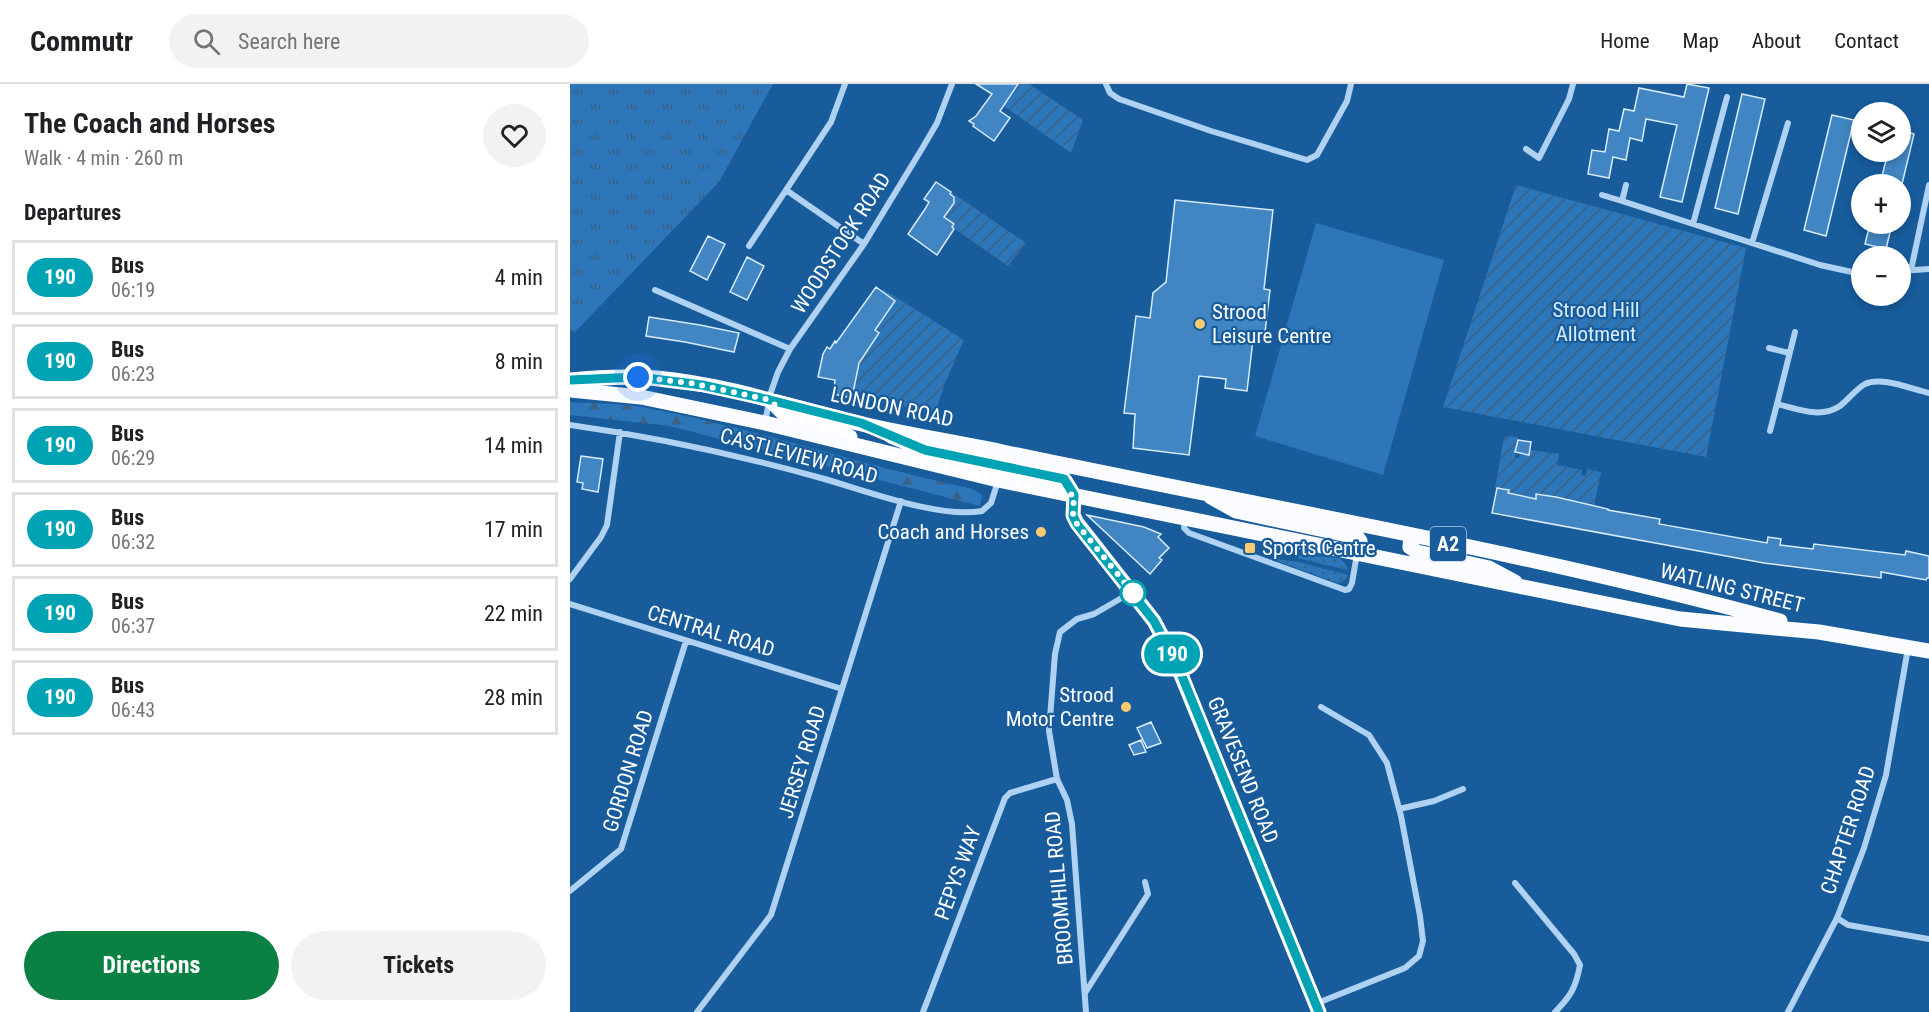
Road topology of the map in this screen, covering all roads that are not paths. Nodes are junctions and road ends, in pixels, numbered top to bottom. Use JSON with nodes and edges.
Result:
{"nodes":[{"id":1,"x":845,"y":84,"type":"edge"},
{"id":2,"x":952,"y":84,"type":"edge"},
{"id":3,"x":1106,"y":84,"type":"edge"},
{"id":4,"x":1351,"y":84,"type":"edge"},
{"id":5,"x":1573,"y":84,"type":"edge"},
{"id":6,"x":1727,"y":97,"type":"dead end"},
{"id":7,"x":1788,"y":123,"type":"dead end"},
{"id":8,"x":1526,"y":149,"type":"dead end"},
{"id":9,"x":1626,"y":184,"type":"dead end"},
{"id":10,"x":1929,"y":185,"type":"edge"},
{"id":11,"x":786,"y":190,"type":"junction"},
{"id":12,"x":1602,"y":195,"type":"dead end"},
{"id":13,"x":1622,"y":201,"type":"junction"},
{"id":14,"x":1693,"y":224,"type":"junction"},
{"id":15,"x":1752,"y":243,"type":"junction"},
{"id":16,"x":864,"y":244,"type":"junction"},
{"id":17,"x":749,"y":246,"type":"dead end"},
{"id":18,"x":1929,"y":269,"type":"edge"},
{"id":19,"x":1911,"y":270,"type":"joint"},
{"id":20,"x":1851,"y":271,"type":"edge"},
{"id":21,"x":655,"y":290,"type":"dead end"},
{"id":22,"x":1795,"y":332,"type":"dead end"},
{"id":23,"x":1769,"y":348,"type":"dead end"},
{"id":24,"x":790,"y":349,"type":"junction"},
{"id":25,"x":1789,"y":353,"type":"junction"},
{"id":26,"x":570,"y":380,"type":"edge"},
{"id":27,"x":570,"y":390,"type":"edge"},
{"id":28,"x":1929,"y":393,"type":"edge"},
{"id":29,"x":770,"y":400,"type":"junction"},
{"id":30,"x":1777,"y":404,"type":"junction"},
{"id":31,"x":765,"y":423,"type":"junction"},
{"id":32,"x":570,"y":425,"type":"edge"},
{"id":33,"x":1770,"y":431,"type":"dead end"},
{"id":34,"x":620,"y":432,"type":"junction"},
{"id":35,"x":891,"y":455,"type":"junction"},
{"id":36,"x":1002,"y":466,"type":"junction"},
{"id":37,"x":1075,"y":466,"type":"joint"},
{"id":38,"x":1204,"y":492,"type":"junction"},
{"id":39,"x":1074,"y":495,"type":"junction"},
{"id":40,"x":901,"y":501,"type":"junction"},
{"id":41,"x":1185,"y":517,"type":"junction"},
{"id":42,"x":1411,"y":536,"type":"junction"},
{"id":43,"x":1357,"y":554,"type":"junction"},
{"id":44,"x":570,"y":579,"type":"edge"},
{"id":45,"x":1522,"y":587,"type":"junction"},
{"id":46,"x":1133,"y":592,"type":"junction"},
{"id":47,"x":570,"y":604,"type":"edge"},
{"id":48,"x":1819,"y":632,"type":"junction"},
{"id":49,"x":686,"y":640,"type":"junction"},
{"id":50,"x":1908,"y":648,"type":"junction"},
{"id":51,"x":1929,"y":651,"type":"edge"},
{"id":52,"x":842,"y":689,"type":"junction"},
{"id":53,"x":1322,"y":707,"type":"dead end"},
{"id":54,"x":1057,"y":779,"type":"junction"},
{"id":55,"x":1462,"y":789,"type":"dead end"},
{"id":56,"x":1399,"y":809,"type":"junction"},
{"id":57,"x":1145,"y":882,"type":"dead end"},
{"id":58,"x":1515,"y":883,"type":"dead end"},
{"id":59,"x":570,"y":891,"type":"edge"},
{"id":60,"x":1837,"y":918,"type":"junction"},
{"id":61,"x":1929,"y":939,"type":"edge"},
{"id":62,"x":1085,"y":993,"type":"junction"},
{"id":63,"x":1317,"y":1008,"type":"edge"},
{"id":64,"x":697,"y":1012,"type":"edge"},
{"id":65,"x":923,"y":1012,"type":"edge"},
{"id":66,"x":1086,"y":1012,"type":"edge"},
{"id":67,"x":1555,"y":1012,"type":"edge"},
{"id":68,"x":1788,"y":1012,"type":"edge"}],
"edges":[{"from":1,"to":11,"type":"street"},
{"from":2,"to":16,"type":"street","name":"WOODSTOCK ROAD"},
{"from":3,"to":4,"type":"street"},
{"from":5,"to":8,"type":"street"},
{"from":6,"to":14,"type":"street"},
{"from":7,"to":15,"type":"street"},
{"from":9,"to":13,"type":"street"},
{"from":10,"to":19,"type":"street"},
{"from":11,"to":16,"type":"street"},
{"from":11,"to":17,"type":"street"},
{"from":12,"to":13,"type":"street"},
{"from":13,"to":14,"type":"street"},
{"from":14,"to":15,"type":"street"},
{"from":15,"to":20,"type":"street"},
{"from":16,"to":24,"type":"street","name":"WOODSTOCK ROAD"},
{"from":18,"to":19,"type":"street"},
{"from":21,"to":24,"type":"street"},
{"from":22,"to":25,"type":"street"},
{"from":23,"to":25,"type":"street"},
{"from":24,"to":29,"type":"street","name":"WOODSTOCK ROAD"},
{"from":25,"to":30,"type":"street"},
{"from":26,"to":29,"type":"main road","name":"LONDON ROAD","number":"A2"},
{"from":27,"to":31,"type":"main road","name":"LONDON ROAD","number":"A2"},
{"from":28,"to":30,"type":"street"},
{"from":29,"to":31,"type":"street","name":"WOODSTOCK ROAD"},
{"from":29,"to":35,"type":"main road","name":"LONDON ROAD"},
{"from":29,"to":36,"type":"main road","name":"LONDON ROAD","number":"A2"},
{"from":30,"to":33,"type":"street"},
{"from":31,"to":35,"type":"main road","name":"LONDON ROAD","number":"A2"},
{"from":32,"to":34,"type":"street","name":"CASTLEVIEW ROAD"},
{"from":34,"to":40,"type":"street","name":"CASTLEVIEW ROAD"},
{"from":34,"to":44,"type":"street"},
{"from":35,"to":36,"type":"main road","name":"LONDON ROAD","number":"A2"},
{"from":36,"to":37,"type":"main road","name":"LONDON ROAD","number":"A2"},
{"from":36,"to":39,"type":"main road","name":"LONDON ROAD","number":"A2"},
{"from":36,"to":40,"type":"street","name":"CASTLEVIEW ROAD"},
{"from":37,"to":38,"type":"main road","name":"WATLING STREET","number":"A2"},
{"from":38,"to":42,"type":"main road","name":"WATLING STREET","number":"A2"},
{"from":38,"to":43,"type":"main road","name":"WATLING STREET"},
{"from":39,"to":41,"type":"main road","name":"WATLING STREET","number":"A2"},
{"from":39,"to":46,"type":"main road","name":"GRAVESEND ROAD"},
{"from":40,"to":52,"type":"street","name":"JERSEY ROAD"},
{"from":41,"to":43,"type":"main road","name":"WATLING STREET","number":"A2"},
{"from":41,"to":43,"type":"street"},
{"from":42,"to":45,"type":"main road","name":"WATLING STREET"},
{"from":42,"to":48,"type":"main road","name":"WATLING STREET","number":"A2"},
{"from":43,"to":45,"type":"main road","name":"WATLING STREET","number":"A2"},
{"from":45,"to":48,"type":"main road","name":"WATLING STREET","number":"A2"},
{"from":46,"to":54,"type":"street","name":"BROOMHILL ROAD"},
{"from":46,"to":63,"type":"main road","name":"GRAVESEND ROAD"},
{"from":47,"to":49,"type":"street","name":"CENTRAL ROAD"},
{"from":48,"to":50,"type":"main road","number":"A2"},
{"from":49,"to":52,"type":"street","name":"CENTRAL ROAD"},
{"from":49,"to":59,"type":"street","name":"GORDON ROAD"},
{"from":50,"to":51,"type":"main road","number":"A2"},
{"from":50,"to":60,"type":"street","name":"CHAPTER ROAD"},
{"from":52,"to":64,"type":"street","name":"JERSEY ROAD"},
{"from":53,"to":56,"type":"street"},
{"from":54,"to":62,"type":"street","name":"BROOMHILL ROAD"},
{"from":54,"to":65,"type":"street","name":"PEPYS WAY"},
{"from":55,"to":56,"type":"street"},
{"from":56,"to":63,"type":"street"},
{"from":57,"to":62,"type":"street"},
{"from":58,"to":67,"type":"street"},
{"from":60,"to":61,"type":"street"},
{"from":60,"to":68,"type":"street","name":"CHAPTER ROAD"},
{"from":62,"to":66,"type":"street","name":"BROOMHILL ROAD"}]}
